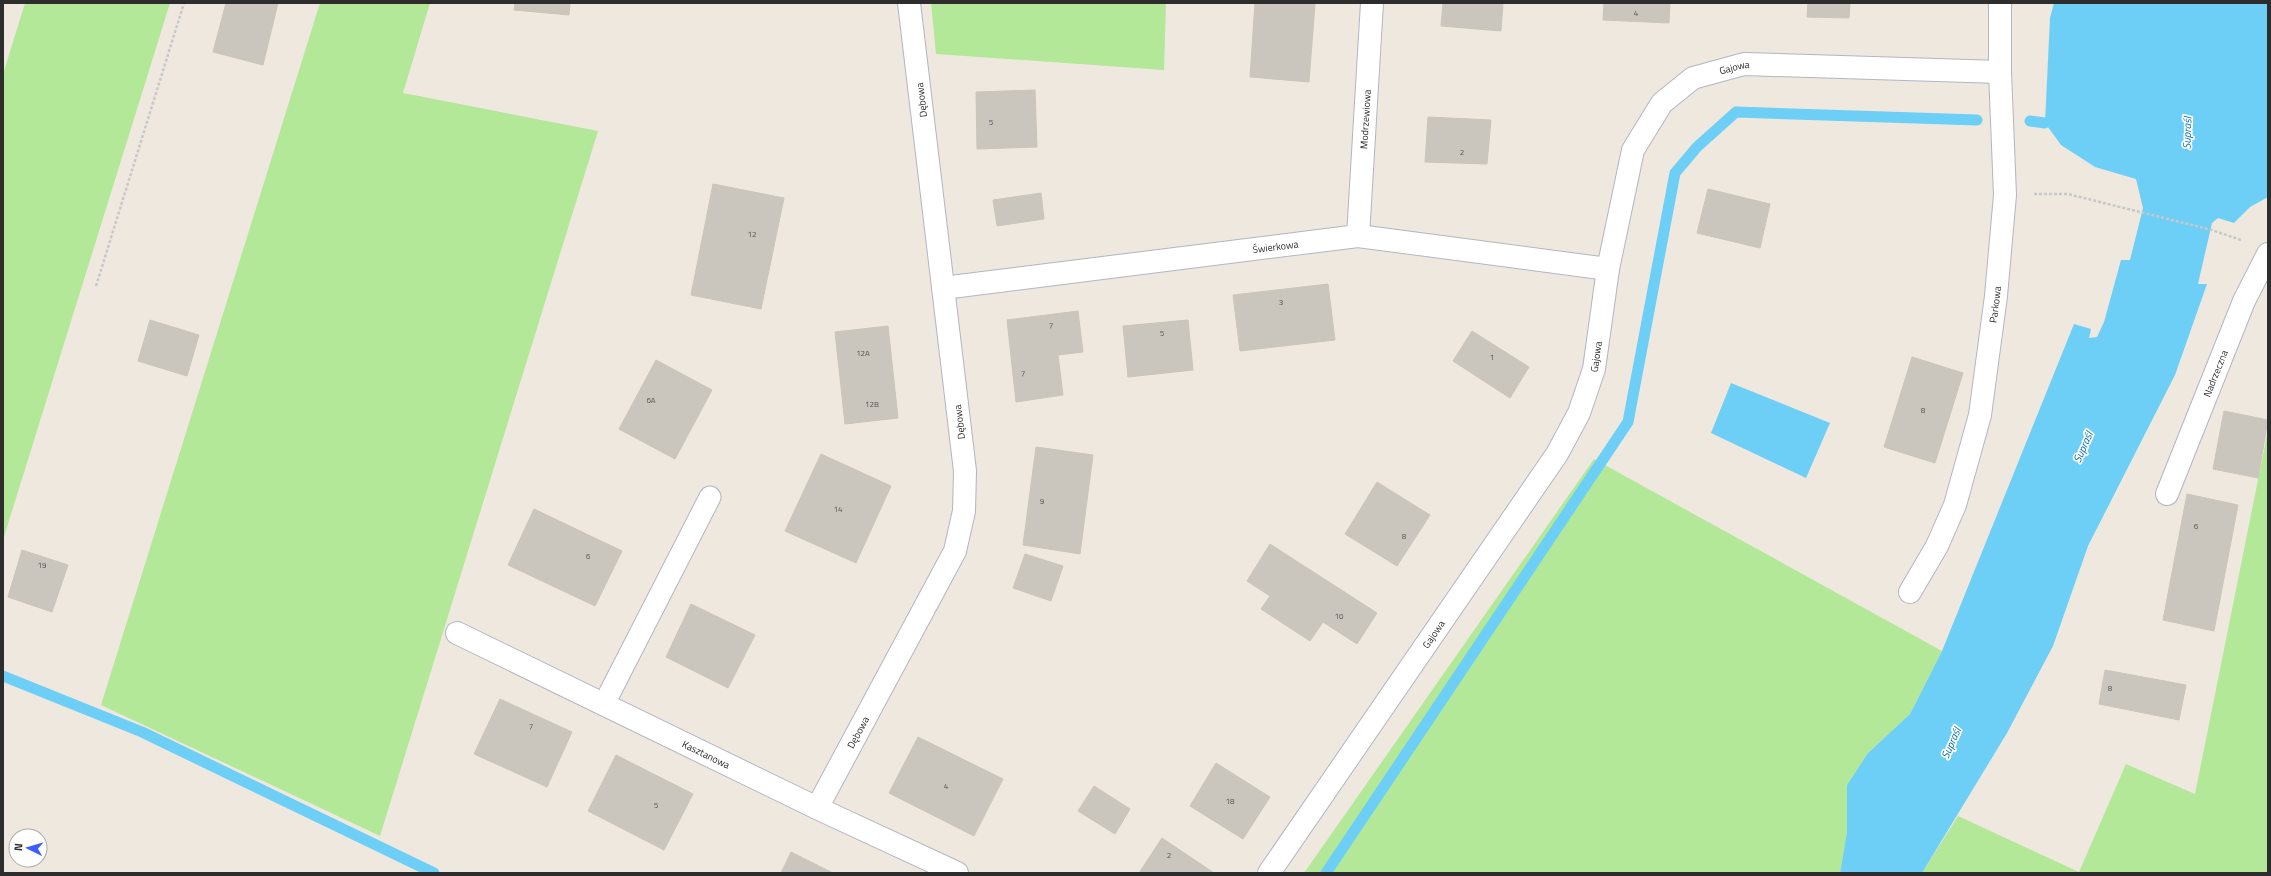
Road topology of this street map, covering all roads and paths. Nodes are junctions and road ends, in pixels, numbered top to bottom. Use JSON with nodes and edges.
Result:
{"nodes":[{"id":1,"x":184,"y":3,"type":"edge"},
{"id":2,"x":909,"y":3,"type":"edge"},
{"id":3,"x":1372,"y":3,"type":"edge"},
{"id":4,"x":2000,"y":3,"type":"edge"},
{"id":5,"x":2000,"y":72,"type":"junction"},
{"id":6,"x":2006,"y":194,"type":"junction"},
{"id":7,"x":2212,"y":230,"type":"dead end"},
{"id":8,"x":1358,"y":236,"type":"junction"},
{"id":9,"x":2268,"y":254,"type":"edge"},
{"id":10,"x":1608,"y":269,"type":"junction"},
{"id":11,"x":96,"y":286,"type":"dead end"},
{"id":12,"x":943,"y":288,"type":"junction"},
{"id":13,"x":2167,"y":494,"type":"dead end"},
{"id":14,"x":710,"y":497,"type":"dead end"},
{"id":15,"x":1910,"y":592,"type":"dead end"},
{"id":16,"x":457,"y":633,"type":"dead end"},
{"id":17,"x":604,"y":704,"type":"junction"},
{"id":18,"x":817,"y":808,"type":"junction"},
{"id":19,"x":957,"y":873,"type":"edge"},
{"id":20,"x":1268,"y":873,"type":"edge"}],
"edges":[{"from":1,"to":11,"type":"path"},
{"from":2,"to":12,"type":"street","name":"Dębowa"},
{"from":3,"to":8,"type":"street","name":"Modrzewiowa"},
{"from":4,"to":5,"type":"street","name":"Parkowa"},
{"from":5,"to":6,"type":"street","name":"Parkowa"},
{"from":5,"to":10,"type":"street","name":"Gajowa"},
{"from":6,"to":7,"type":"path"},
{"from":6,"to":15,"type":"street","name":"Parkowa"},
{"from":8,"to":10,"type":"street","name":"Świerkowa"},
{"from":8,"to":12,"type":"street","name":"Świerkowa"},
{"from":9,"to":13,"type":"street","name":"Nadrzeczna"},
{"from":10,"to":20,"type":"street","name":"Gajowa"},
{"from":12,"to":18,"type":"street","name":"Dębowa"},
{"from":14,"to":17,"type":"lane"},
{"from":16,"to":17,"type":"street","name":"Kasztanowa"},
{"from":17,"to":18,"type":"street","name":"Kasztanowa"},
{"from":18,"to":19,"type":"street","name":"Kasztanowa"}]}
